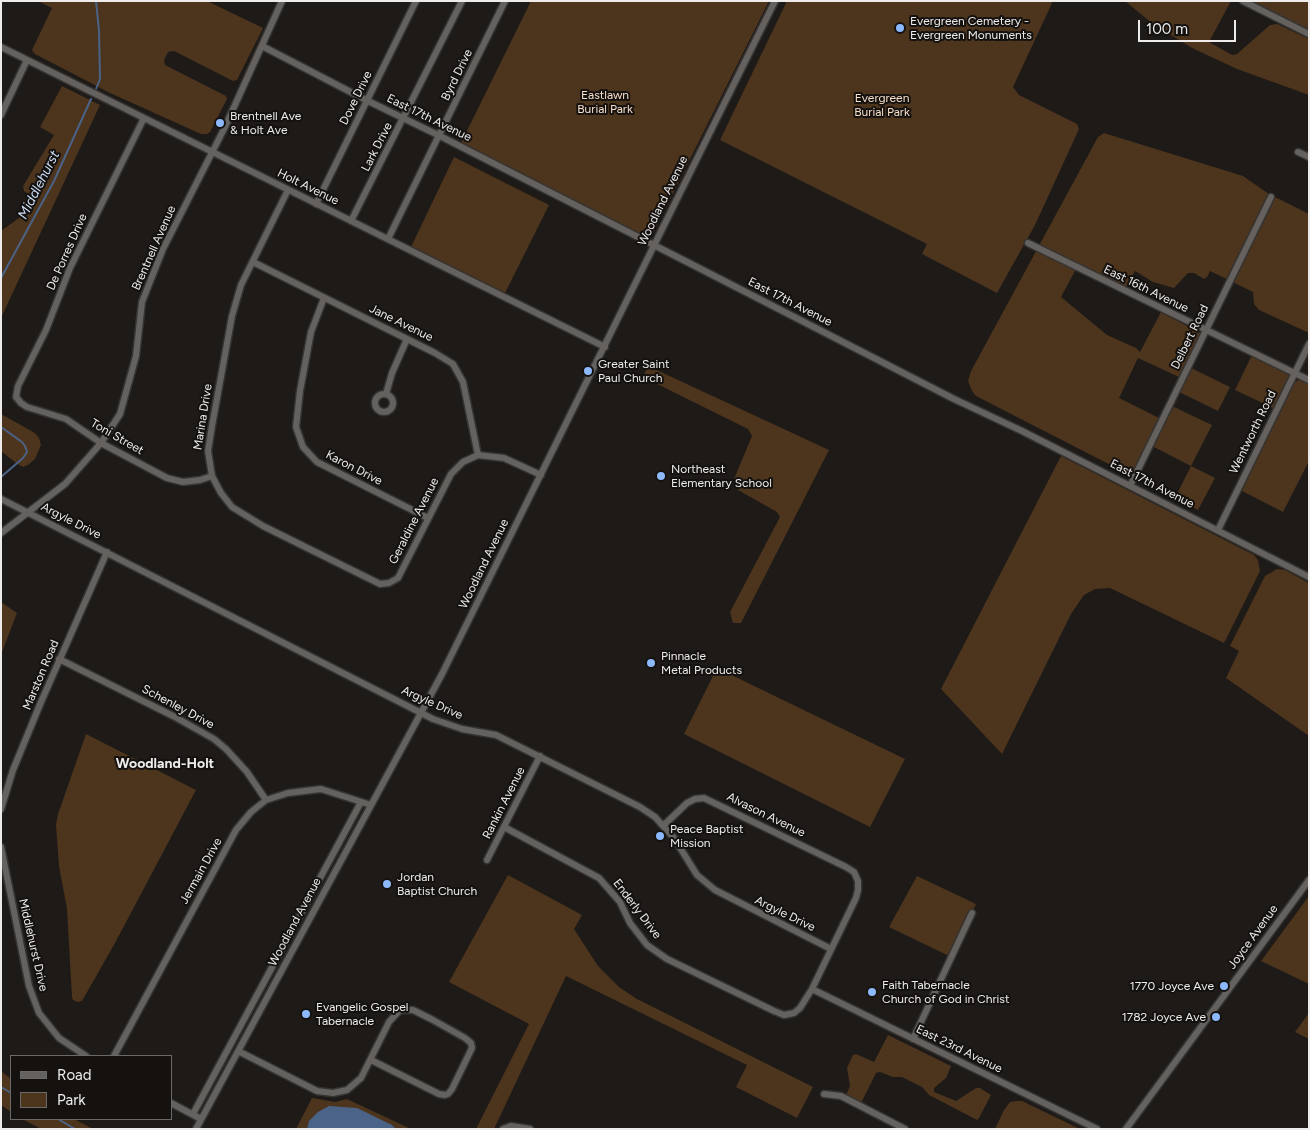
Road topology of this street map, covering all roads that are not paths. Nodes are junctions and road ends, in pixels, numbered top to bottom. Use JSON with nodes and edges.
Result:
{"nodes":[{"id":1,"x":282,"y":1,"type":"edge"},
{"id":2,"x":416,"y":1,"type":"edge"},
{"id":3,"x":462,"y":1,"type":"edge"},
{"id":4,"x":506,"y":1,"type":"edge"},
{"id":5,"x":775,"y":1,"type":"edge"},
{"id":6,"x":1243,"y":1,"type":"edge"},
{"id":7,"x":1309,"y":34,"type":"edge"},
{"id":8,"x":262,"y":46,"type":"junction"},
{"id":9,"x":1,"y":47,"type":"edge"},
{"id":10,"x":27,"y":60,"type":"junction"},
{"id":11,"x":366,"y":100,"type":"junction"},
{"id":12,"x":1,"y":115,"type":"edge"},
{"id":13,"x":144,"y":118,"type":"junction"},
{"id":14,"x":404,"y":118,"type":"junction"},
{"id":15,"x":440,"y":136,"type":"junction"},
{"id":16,"x":212,"y":152,"type":"junction"},
{"id":17,"x":1298,"y":152,"type":"dead end"},
{"id":18,"x":1309,"y":157,"type":"edge"},
{"id":19,"x":288,"y":190,"type":"junction"},
{"id":20,"x":1271,"y":197,"type":"dead end"},
{"id":21,"x":316,"y":204,"type":"junction"},
{"id":22,"x":351,"y":222,"type":"junction"},
{"id":23,"x":388,"y":240,"type":"junction"},
{"id":24,"x":1028,"y":243,"type":"dead end"},
{"id":25,"x":654,"y":245,"type":"junction"},
{"id":26,"x":253,"y":262,"type":"junction"},
{"id":27,"x":324,"y":298,"type":"junction"},
{"id":28,"x":1206,"y":330,"type":"junction"},
{"id":29,"x":407,"y":339,"type":"junction"},
{"id":30,"x":1309,"y":344,"type":"edge"},
{"id":31,"x":604,"y":347,"type":"junction"},
{"id":32,"x":1294,"y":373,"type":"junction"},
{"id":33,"x":1309,"y":380,"type":"edge"},
{"id":34,"x":386,"y":394,"type":"dead end"},
{"id":35,"x":16,"y":397,"type":"joint"},
{"id":36,"x":100,"y":443,"type":"junction"},
{"id":37,"x":478,"y":455,"type":"junction"},
{"id":38,"x":541,"y":475,"type":"junction"},
{"id":39,"x":212,"y":476,"type":"junction"},
{"id":40,"x":1130,"y":486,"type":"junction"},
{"id":41,"x":1,"y":499,"type":"edge"},
{"id":42,"x":29,"y":512,"type":"junction"},
{"id":43,"x":428,"y":518,"type":"junction"},
{"id":44,"x":1218,"y":530,"type":"junction"},
{"id":45,"x":1,"y":533,"type":"edge"},
{"id":46,"x":108,"y":552,"type":"junction"},
{"id":47,"x":1308,"y":574,"type":"edge"},
{"id":48,"x":389,"y":583,"type":"joint"},
{"id":49,"x":59,"y":659,"type":"junction"},
{"id":50,"x":421,"y":712,"type":"junction"},
{"id":51,"x":540,"y":756,"type":"junction"},
{"id":52,"x":266,"y":800,"type":"junction"},
{"id":53,"x":361,"y":802,"type":"junction"},
{"id":54,"x":371,"y":805,"type":"junction"},
{"id":55,"x":1,"y":809,"type":"edge"},
{"id":56,"x":664,"y":826,"type":"junction"},
{"id":57,"x":504,"y":827,"type":"junction"},
{"id":58,"x":1,"y":847,"type":"edge"},
{"id":59,"x":487,"y":860,"type":"dead end"},
{"id":60,"x":1309,"y":880,"type":"edge"},
{"id":61,"x":972,"y":913,"type":"dead end"},
{"id":62,"x":831,"y":949,"type":"junction"},
{"id":63,"x":812,"y":989,"type":"junction"},
{"id":64,"x":913,"y":1039,"type":"junction"},
{"id":65,"x":238,"y":1051,"type":"junction"},
{"id":66,"x":84,"y":1055,"type":"edge"},
{"id":67,"x":115,"y":1055,"type":"edge"},
{"id":68,"x":371,"y":1060,"type":"junction"},
{"id":69,"x":824,"y":1094,"type":"dead end"},
{"id":70,"x":172,"y":1104,"type":"edge"},
{"id":71,"x":193,"y":1114,"type":"junction"},
{"id":72,"x":201,"y":1119,"type":"junction"},
{"id":73,"x":196,"y":1129,"type":"edge"},
{"id":74,"x":503,"y":1129,"type":"edge"},
{"id":75,"x":530,"y":1129,"type":"edge"},
{"id":76,"x":905,"y":1129,"type":"edge"},
{"id":77,"x":1097,"y":1129,"type":"edge"},
{"id":78,"x":1126,"y":1129,"type":"edge"}],
"edges":[{"from":1,"to":8,"type":"street","name":"Brentnell Avenue"},
{"from":2,"to":11,"type":"street","name":"Dove Drive"},
{"from":3,"to":14,"type":"street","name":"Lark Drive"},
{"from":4,"to":15,"type":"street","name":"Byrd Drive"},
{"from":5,"to":25,"type":"street","name":"Woodland Avenue"},
{"from":6,"to":7,"type":"street"},
{"from":8,"to":11,"type":"street","name":"East 17th Avenue"},
{"from":8,"to":16,"type":"street","name":"Brentnell Avenue"},
{"from":9,"to":10,"type":"street","name":"Holt Avenue"},
{"from":10,"to":12,"type":"street"},
{"from":10,"to":13,"type":"street","name":"Holt Avenue"},
{"from":11,"to":14,"type":"street","name":"East 17th Avenue"},
{"from":11,"to":21,"type":"street","name":"Dove Drive"},
{"from":13,"to":16,"type":"street","name":"Holt Avenue"},
{"from":13,"to":35,"type":"street","name":"De Porres Drive"},
{"from":14,"to":15,"type":"street","name":"East 17th Avenue"},
{"from":14,"to":22,"type":"street","name":"Lark Drive"},
{"from":15,"to":23,"type":"street","name":"Byrd Drive"},
{"from":15,"to":25,"type":"street","name":"East 17th Avenue"},
{"from":16,"to":19,"type":"street","name":"Holt Avenue"},
{"from":16,"to":36,"type":"street","name":"Brentnell Avenue"},
{"from":17,"to":18,"type":"street"},
{"from":19,"to":21,"type":"street","name":"Holt Avenue"},
{"from":19,"to":26,"type":"street","name":"Marina Drive"},
{"from":20,"to":28,"type":"street","name":"Delbert Road"},
{"from":21,"to":22,"type":"street","name":"Holt Avenue"},
{"from":22,"to":23,"type":"street","name":"Holt Avenue"},
{"from":23,"to":31,"type":"street","name":"Holt Avenue"},
{"from":24,"to":28,"type":"street","name":"East 16th Avenue"},
{"from":25,"to":31,"type":"street","name":"Woodland Avenue"},
{"from":25,"to":40,"type":"street","name":"East 17th Avenue"},
{"from":26,"to":27,"type":"street","name":"Jane Avenue"},
{"from":26,"to":39,"type":"street","name":"Marina Drive"},
{"from":27,"to":29,"type":"street","name":"Jane Avenue"},
{"from":27,"to":43,"type":"street","name":"Karon Drive"},
{"from":28,"to":32,"type":"street","name":"East 16th Avenue"},
{"from":28,"to":40,"type":"street","name":"Delbert Road"},
{"from":29,"to":34,"type":"street"},
{"from":29,"to":37,"type":"street","name":"Jane Avenue"},
{"from":30,"to":32,"type":"street","name":"Wentworth Road"},
{"from":31,"to":38,"type":"street","name":"Woodland Avenue"},
{"from":32,"to":33,"type":"street","name":"East 16th Avenue"},
{"from":32,"to":44,"type":"street","name":"Wentworth Road"},
{"from":35,"to":36,"type":"street","name":"Toni Street"},
{"from":36,"to":39,"type":"street","name":"Toni Street"},
{"from":36,"to":42,"type":"street","name":"Brentnell Avenue"},
{"from":37,"to":38,"type":"street"},
{"from":37,"to":43,"type":"street","name":"Geraldine Avenue"},
{"from":38,"to":50,"type":"street","name":"Woodland Avenue"},
{"from":39,"to":48,"type":"street","name":"Marina Drive"},
{"from":40,"to":44,"type":"street","name":"East 17th Avenue"},
{"from":41,"to":42,"type":"street","name":"Argyle Drive"},
{"from":42,"to":45,"type":"street","name":"Brentnell Avenue"},
{"from":42,"to":46,"type":"street","name":"Argyle Drive"},
{"from":43,"to":48,"type":"street","name":"Geraldine Avenue"},
{"from":44,"to":47,"type":"street","name":"East 17th Avenue"},
{"from":46,"to":49,"type":"street","name":"Marston Road"},
{"from":46,"to":50,"type":"street","name":"Argyle Drive"},
{"from":49,"to":52,"type":"street","name":"Schenley Drive"},
{"from":49,"to":55,"type":"street","name":"Marston Road"},
{"from":50,"to":51,"type":"street","name":"Argyle Drive"},
{"from":50,"to":54,"type":"street","name":"Woodland Avenue"},
{"from":51,"to":56,"type":"street","name":"Argyle Drive"},
{"from":51,"to":57,"type":"street","name":"Rankin Avenue"},
{"from":52,"to":53,"type":"street","name":"Jermain Drive"},
{"from":52,"to":67,"type":"street","name":"Jermain Drive"},
{"from":53,"to":54,"type":"street","name":"Jermain Drive"},
{"from":53,"to":71,"type":"street"},
{"from":54,"to":65,"type":"street","name":"Woodland Avenue"},
{"from":56,"to":62,"type":"street","name":"Argyle Drive"},
{"from":56,"to":62,"type":"street","name":"Alvason Avenue"},
{"from":57,"to":59,"type":"street","name":"Rankin Avenue"},
{"from":57,"to":63,"type":"street","name":"Enderly Drive"},
{"from":58,"to":66,"type":"street","name":"Middlehurst Drive"},
{"from":60,"to":78,"type":"street","name":"Joyce Avenue"},
{"from":61,"to":64,"type":"street"},
{"from":62,"to":63,"type":"street"},
{"from":63,"to":64,"type":"street","name":"East 23rd Avenue"},
{"from":64,"to":77,"type":"street","name":"East 23rd Avenue"},
{"from":65,"to":68,"type":"street"},
{"from":65,"to":72,"type":"street","name":"Woodland Avenue"},
{"from":68,"to":68,"type":"street"},
{"from":69,"to":76,"type":"street"},
{"from":70,"to":71,"type":"street"},
{"from":71,"to":72,"type":"street"},
{"from":72,"to":73,"type":"street","name":"Woodland Avenue"},
{"from":74,"to":75,"type":"street"}]}
